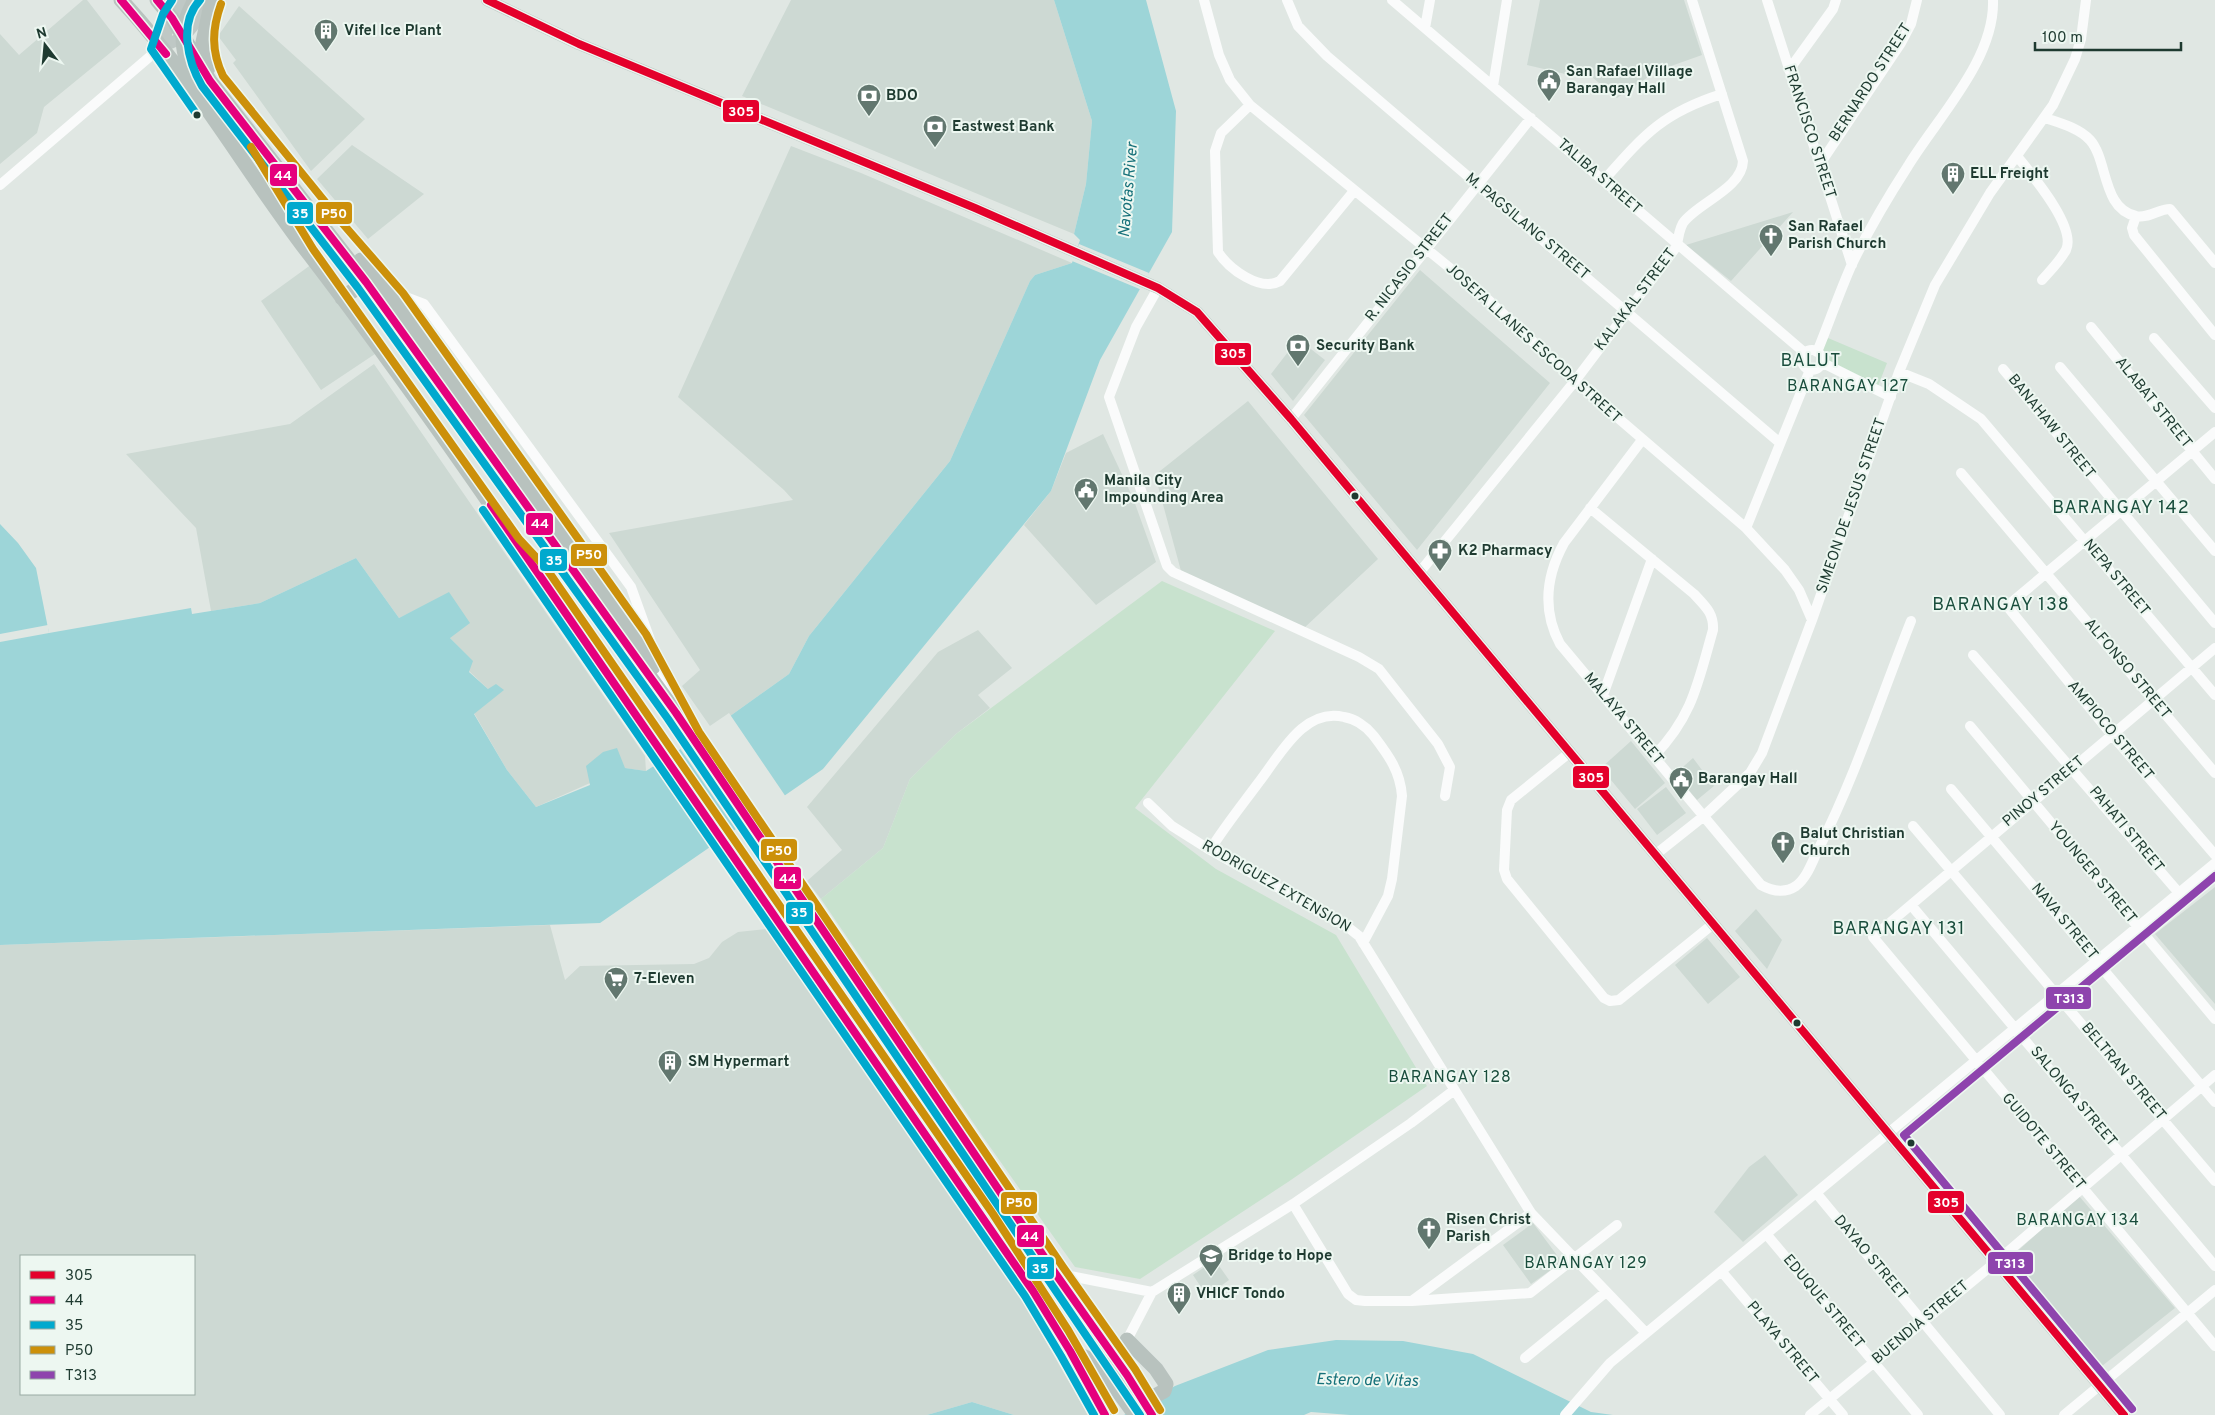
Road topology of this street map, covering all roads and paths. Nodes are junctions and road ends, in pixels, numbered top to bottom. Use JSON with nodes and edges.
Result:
{"nodes":[{"id":1,"x":121,"y":0,"type":"edge"},
{"id":2,"x":158,"y":0,"type":"edge"},
{"id":3,"x":172,"y":0,"type":"edge"},
{"id":4,"x":184,"y":0,"type":"edge"},
{"id":5,"x":195,"y":0,"type":"edge"},
{"id":6,"x":213,"y":0,"type":"edge"},
{"id":7,"x":487,"y":0,"type":"edge"},
{"id":8,"x":1204,"y":0,"type":"edge"},
{"id":9,"x":1287,"y":0,"type":"edge"},
{"id":10,"x":1392,"y":0,"type":"edge"},
{"id":11,"x":1430,"y":0,"type":"edge"},
{"id":12,"x":1507,"y":0,"type":"edge"},
{"id":13,"x":1692,"y":0,"type":"edge"},
{"id":14,"x":1767,"y":0,"type":"edge"},
{"id":15,"x":1836,"y":0,"type":"edge"},
{"id":16,"x":1917,"y":0,"type":"edge"},
{"id":17,"x":1992,"y":0,"type":"edge"},
{"id":18,"x":2086,"y":0,"type":"edge"},
{"id":19,"x":202,"y":15,"type":"junction"},
{"id":20,"x":172,"y":18,"type":"junction"},
{"id":21,"x":1425,"y":28,"type":"junction"},
{"id":22,"x":184,"y":37,"type":"junction"},
{"id":23,"x":161,"y":47,"type":"junction"},
{"id":24,"x":1789,"y":70,"type":"junction"},
{"id":25,"x":204,"y":71,"type":"junction"},
{"id":26,"x":1493,"y":86,"type":"junction"},
{"id":27,"x":1722,"y":94,"type":"junction"},
{"id":28,"x":1250,"y":104,"type":"junction"},
{"id":29,"x":1531,"y":118,"type":"junction"},
{"id":30,"x":2045,"y":118,"type":"junction"},
{"id":31,"x":2017,"y":156,"type":"junction"},
{"id":32,"x":277,"y":160,"type":"junction"},
{"id":33,"x":1820,"y":164,"type":"junction"},
{"id":34,"x":257,"y":174,"type":"junction"},
{"id":35,"x":1604,"y":180,"type":"junction"},
{"id":36,"x":1477,"y":184,"type":"junction"},
{"id":37,"x":0,"y":185,"type":"edge"},
{"id":38,"x":1354,"y":191,"type":"junction"},
{"id":39,"x":2136,"y":216,"type":"junction"},
{"id":40,"x":1677,"y":246,"type":"junction"},
{"id":41,"x":1425,"y":250,"type":"junction"},
{"id":42,"x":2215,"y":263,"type":"edge"},
{"id":43,"x":1852,"y":265,"type":"junction"},
{"id":44,"x":2042,"y":280,"type":"dead end"},
{"id":45,"x":366,"y":282,"type":"junction"},
{"id":46,"x":1158,"y":288,"type":"junction"},
{"id":47,"x":342,"y":298,"type":"junction"},
{"id":48,"x":377,"y":305,"type":"dead end"},
{"id":49,"x":1627,"y":312,"type":"junction"},
{"id":50,"x":363,"y":316,"type":"dead end"},
{"id":51,"x":2091,"y":327,"type":"dead end"},
{"id":52,"x":2215,"y":335,"type":"edge"},
{"id":53,"x":2154,"y":338,"type":"dead end"},
{"id":54,"x":1805,"y":353,"type":"junction"},
{"id":55,"x":1819,"y":357,"type":"junction"},
{"id":56,"x":2060,"y":367,"type":"dead end"},
{"id":57,"x":2003,"y":369,"type":"dead end"},
{"id":58,"x":1810,"y":370,"type":"junction"},
{"id":59,"x":1899,"y":372,"type":"junction"},
{"id":60,"x":1575,"y":381,"type":"junction"},
{"id":61,"x":1891,"y":397,"type":"junction"},
{"id":62,"x":2215,"y":408,"type":"edge"},
{"id":63,"x":1291,"y":419,"type":"junction"},
{"id":64,"x":2215,"y":432,"type":"edge"},
{"id":65,"x":1642,"y":440,"type":"junction"},
{"id":66,"x":1780,"y":443,"type":"junction"},
{"id":67,"x":2191,"y":452,"type":"junction"},
{"id":68,"x":1961,"y":473,"type":"dead end"},
{"id":69,"x":2215,"y":479,"type":"edge"},
{"id":70,"x":2156,"y":482,"type":"junction"},
{"id":71,"x":1590,"y":508,"type":"junction"},
{"id":72,"x":2120,"y":512,"type":"junction"},
{"id":73,"x":1746,"y":528,"type":"junction"},
{"id":74,"x":2085,"y":541,"type":"junction"},
{"id":75,"x":2215,"y":551,"type":"edge"},
{"id":76,"x":1652,"y":559,"type":"junction"},
{"id":77,"x":1419,"y":573,"type":"junction"},
{"id":78,"x":538,"y":574,"type":"junction"},
{"id":79,"x":2046,"y":574,"type":"junction"},
{"id":80,"x":1812,"y":620,"type":"junction"},
{"id":81,"x":1911,"y":621,"type":"dead end"},
{"id":82,"x":2215,"y":623,"type":"edge"},
{"id":83,"x":2215,"y":648,"type":"edge"},
{"id":84,"x":1973,"y":655,"type":"dead end"},
{"id":85,"x":2191,"y":668,"type":"junction"},
{"id":86,"x":1603,"y":695,"type":"junction"},
{"id":87,"x":2215,"y":695,"type":"edge"},
{"id":88,"x":2153,"y":700,"type":"junction"},
{"id":89,"x":676,"y":713,"type":"junction"},
{"id":90,"x":1970,"y":726,"type":"dead end"},
{"id":91,"x":2112,"y":735,"type":"junction"},
{"id":92,"x":1569,"y":753,"type":"junction"},
{"id":93,"x":1654,"y":756,"type":"junction"},
{"id":94,"x":2073,"y":768,"type":"junction"},
{"id":95,"x":2215,"y":774,"type":"edge"},
{"id":96,"x":1951,"y":789,"type":"dead end"},
{"id":97,"x":1445,"y":796,"type":"dead end"},
{"id":98,"x":2032,"y":802,"type":"junction"},
{"id":99,"x":1148,"y":804,"type":"dead end"},
{"id":100,"x":1704,"y":816,"type":"junction"},
{"id":101,"x":1913,"y":826,"type":"dead end"},
{"id":102,"x":1991,"y":837,"type":"junction"},
{"id":103,"x":1210,"y":850,"type":"junction"},
{"id":104,"x":2215,"y":854,"type":"edge"},
{"id":105,"x":1655,"y":855,"type":"junction"},
{"id":106,"x":2215,"y":863,"type":"edge"},
{"id":107,"x":1952,"y":870,"type":"junction"},
{"id":108,"x":2179,"y":893,"type":"junction"},
{"id":109,"x":1911,"y":905,"type":"junction"},
{"id":110,"x":1713,"y":924,"type":"junction"},
{"id":111,"x":2137,"y":928,"type":"junction"},
{"id":112,"x":1873,"y":937,"type":"joint"},
{"id":113,"x":1363,"y":943,"type":"junction"},
{"id":114,"x":2097,"y":961,"type":"junction"},
{"id":115,"x":2058,"y":994,"type":"junction"},
{"id":116,"x":2215,"y":1020,"type":"edge"},
{"id":117,"x":2016,"y":1029,"type":"junction"},
{"id":118,"x":1976,"y":1062,"type":"junction"},
{"id":119,"x":2215,"y":1075,"type":"edge"},
{"id":120,"x":2202,"y":1086,"type":"junction"},
{"id":121,"x":1454,"y":1091,"type":"junction"},
{"id":122,"x":2215,"y":1102,"type":"edge"},
{"id":123,"x":2162,"y":1119,"type":"junction"},
{"id":124,"x":1890,"y":1134,"type":"junction"},
{"id":125,"x":2121,"y":1153,"type":"junction"},
{"id":126,"x":2215,"y":1181,"type":"edge"},
{"id":127,"x":2080,"y":1188,"type":"junction"},
{"id":128,"x":1817,"y":1194,"type":"junction"},
{"id":129,"x":1293,"y":1204,"type":"junction"},
{"id":130,"x":1531,"y":1212,"type":"junction"},
{"id":131,"x":1617,"y":1225,"type":"dead end"},
{"id":132,"x":1767,"y":1235,"type":"junction"},
{"id":133,"x":1574,"y":1260,"type":"junction"},
{"id":134,"x":1997,"y":1261,"type":"junction"},
{"id":135,"x":2215,"y":1266,"type":"edge"},
{"id":136,"x":1722,"y":1272,"type":"junction"},
{"id":137,"x":1055,"y":1273,"type":"junction"},
{"id":138,"x":2215,"y":1290,"type":"edge"},
{"id":139,"x":1152,"y":1292,"type":"junction"},
{"id":140,"x":1606,"y":1292,"type":"junction"},
{"id":141,"x":1412,"y":1301,"type":"junction"},
{"id":142,"x":2187,"y":1313,"type":"junction"},
{"id":143,"x":1923,"y":1322,"type":"junction"},
{"id":144,"x":1646,"y":1333,"type":"junction"},
{"id":145,"x":1127,"y":1340,"type":"junction"},
{"id":146,"x":2215,"y":1346,"type":"edge"},
{"id":147,"x":1070,"y":1351,"type":"junction"},
{"id":148,"x":1525,"y":1358,"type":"dead end"},
{"id":149,"x":1874,"y":1362,"type":"junction"},
{"id":150,"x":1120,"y":1365,"type":"junction"},
{"id":151,"x":2100,"y":1385,"type":"junction"},
{"id":152,"x":1829,"y":1399,"type":"junction"},
{"id":153,"x":1105,"y":1415,"type":"edge"},
{"id":154,"x":1152,"y":1415,"type":"edge"},
{"id":155,"x":1565,"y":1415,"type":"edge"},
{"id":156,"x":1810,"y":1415,"type":"edge"},
{"id":157,"x":1843,"y":1415,"type":"edge"},
{"id":158,"x":1918,"y":1415,"type":"edge"},
{"id":159,"x":2000,"y":1415,"type":"edge"},
{"id":160,"x":2064,"y":1415,"type":"edge"},
{"id":161,"x":2124,"y":1415,"type":"edge"}],
"edges":[{"from":1,"to":23,"type":"highway"},
{"from":2,"to":3,"type":"highway"},
{"from":2,"to":20,"type":"highway"},
{"from":4,"to":20,"type":"main road"},
{"from":5,"to":34,"type":"highway"},
{"from":6,"to":19,"type":"main road"},
{"from":6,"to":32,"type":"highway"},
{"from":7,"to":46,"type":"main road"},
{"from":8,"to":28,"type":"street","name":"JOSEFA LLANES ESCODA STREET"},
{"from":9,"to":36,"type":"street","name":"M. PAGSILANG STREET"},
{"from":10,"to":21,"type":"street","name":"TALIBA STREET"},
{"from":11,"to":21,"type":"street"},
{"from":12,"to":26,"type":"street"},
{"from":13,"to":27,"type":"street","name":"KALAKAL STREET"},
{"from":14,"to":24,"type":"street","name":"FRANCISCO STREET"},
{"from":15,"to":24,"type":"street"},
{"from":16,"to":33,"type":"street","name":"BERNARDO STREET"},
{"from":17,"to":43,"type":"street"},
{"from":18,"to":30,"type":"street","name":"SIMEON DE JESUS STREET"},
{"from":19,"to":22,"type":"main road"},
{"from":19,"to":25,"type":"highway"},
{"from":20,"to":22,"type":"highway"},
{"from":20,"to":23,"type":"main road"},
{"from":21,"to":26,"type":"street","name":"TALIBA STREET"},
{"from":22,"to":23,"type":"main road"},
{"from":22,"to":25,"type":"highway"},
{"from":23,"to":37,"type":"street"},
{"from":23,"to":47,"type":"highway"},
{"from":24,"to":33,"type":"street","name":"FRANCISCO STREET"},
{"from":25,"to":45,"type":"highway"},
{"from":26,"to":29,"type":"street","name":"TALIBA STREET"},
{"from":27,"to":35,"type":"street"},
{"from":27,"to":40,"type":"street","name":"KALAKAL STREET"},
{"from":28,"to":38,"type":"street","name":"JOSEFA LLANES ESCODA STREET"},
{"from":28,"to":38,"type":"street"},
{"from":29,"to":35,"type":"street","name":"TALIBA STREET"},
{"from":29,"to":36,"type":"street","name":"R. NICASIO STREET"},
{"from":30,"to":31,"type":"street","name":"SIMEON DE JESUS STREET"},
{"from":30,"to":39,"type":"street"},
{"from":31,"to":44,"type":"street"},
{"from":31,"to":59,"type":"street","name":"SIMEON DE JESUS STREET"},
{"from":32,"to":48,"type":"highway"},
{"from":32,"to":89,"type":"highway"},
{"from":33,"to":43,"type":"street","name":"FRANCISCO STREET"},
{"from":34,"to":50,"type":"highway"},
{"from":34,"to":78,"type":"highway"},
{"from":35,"to":40,"type":"street","name":"TALIBA STREET"},
{"from":36,"to":41,"type":"street","name":"R. NICASIO STREET"},
{"from":36,"to":49,"type":"street","name":"M. PAGSILANG STREET"},
{"from":38,"to":41,"type":"street","name":"JOSEFA LLANES ESCODA STREET"},
{"from":39,"to":42,"type":"street"},
{"from":39,"to":52,"type":"street"},
{"from":40,"to":49,"type":"street","name":"KALAKAL STREET"},
{"from":40,"to":54,"type":"street","name":"TALIBA STREET"},
{"from":41,"to":60,"type":"street","name":"JOSEFA LLANES ESCODA STREET"},
{"from":41,"to":63,"type":"street","name":"R. NICASIO STREET"},
{"from":43,"to":55,"type":"street"},
{"from":45,"to":47,"type":"highway"},
{"from":45,"to":89,"type":"highway"},
{"from":45,"to":89,"type":"street"},
{"from":46,"to":63,"type":"main road"},
{"from":46,"to":97,"type":"street"},
{"from":47,"to":78,"type":"highway"},
{"from":49,"to":60,"type":"street","name":"KALAKAL STREET"},
{"from":49,"to":66,"type":"street","name":"M. PAGSILANG STREET"},
{"from":51,"to":67,"type":"street","name":"ALABAT STREET"},
{"from":53,"to":62,"type":"street"},
{"from":54,"to":55,"type":"street"},
{"from":54,"to":58,"type":"street"},
{"from":55,"to":58,"type":"street"},
{"from":55,"to":61,"type":"street"},
{"from":56,"to":70,"type":"street"},
{"from":57,"to":72,"type":"street","name":"BANAHAW STREET"},
{"from":58,"to":66,"type":"street"},
{"from":59,"to":61,"type":"street","name":"SIMEON DE JESUS STREET"},
{"from":59,"to":74,"type":"street","name":"NEPA STREET"},
{"from":60,"to":65,"type":"street","name":"JOSEFA LLANES ESCODA STREET"},
{"from":60,"to":77,"type":"street","name":"KALAKAL STREET"},
{"from":61,"to":80,"type":"street","name":"SIMEON DE JESUS STREET"},
{"from":63,"to":77,"type":"main road"},
{"from":64,"to":67,"type":"street"},
{"from":65,"to":71,"type":"street","name":"MALAYA STREET"},
{"from":65,"to":73,"type":"street","name":"JOSEFA LLANES ESCODA STREET"},
{"from":66,"to":73,"type":"street"},
{"from":67,"to":69,"type":"street","name":"ALABAT STREET"},
{"from":67,"to":70,"type":"street"},
{"from":68,"to":79,"type":"street","name":"ALFONSO STREET"},
{"from":70,"to":72,"type":"street"},
{"from":70,"to":75,"type":"street"},
{"from":71,"to":76,"type":"street"},
{"from":71,"to":86,"type":"street","name":"MALAYA STREET"},
{"from":72,"to":74,"type":"street"},
{"from":72,"to":82,"type":"street","name":"BANAHAW STREET"},
{"from":73,"to":80,"type":"street","name":"JOSEFA LLANES ESCODA STREET"},
{"from":74,"to":79,"type":"street"},
{"from":74,"to":85,"type":"street","name":"NEPA STREET"},
{"from":76,"to":86,"type":"street"},
{"from":76,"to":93,"type":"street"},
{"from":77,"to":92,"type":"main road"},
{"from":78,"to":147,"type":"highway"},
{"from":79,"to":88,"type":"street","name":"ALFONSO STREET"},
{"from":79,"to":91,"type":"street","name":"AMPIOCO STREET"},
{"from":80,"to":100,"type":"street","name":"SIMEON DE JESUS STREET"},
{"from":81,"to":100,"type":"street","name":"MALAYA STREET"},
{"from":83,"to":85,"type":"street","name":"PINOY STREET"},
{"from":84,"to":94,"type":"street","name":"PAHATI STREET"},
{"from":85,"to":87,"type":"street","name":"NEPA STREET"},
{"from":85,"to":88,"type":"street","name":"PINOY STREET"},
{"from":86,"to":93,"type":"street","name":"MALAYA STREET"},
{"from":88,"to":91,"type":"street","name":"PINOY STREET"},
{"from":88,"to":95,"type":"street","name":"ALFONSO STREET"},
{"from":89,"to":137,"type":"highway"},
{"from":90,"to":98,"type":"street","name":"YOUNGER STREET"},
{"from":91,"to":94,"type":"street","name":"PINOY STREET"},
{"from":91,"to":104,"type":"street","name":"AMPIOCO STREET"},
{"from":92,"to":105,"type":"main road"},
{"from":92,"to":110,"type":"street"},
{"from":93,"to":100,"type":"street","name":"MALAYA STREET"},
{"from":94,"to":98,"type":"street","name":"PINOY STREET"},
{"from":94,"to":108,"type":"street","name":"PAHATI STREET"},
{"from":96,"to":102,"type":"street","name":"NAVA STREET"},
{"from":98,"to":102,"type":"street","name":"PINOY STREET"},
{"from":98,"to":111,"type":"street","name":"YOUNGER STREET"},
{"from":99,"to":103,"type":"street","name":"RODRIGUEZ EXTENSION"},
{"from":100,"to":105,"type":"street","name":"SIMEON DE JESUS STREET"},
{"from":101,"to":107,"type":"street","name":"BELTRAN STREET"},
{"from":102,"to":107,"type":"street","name":"PINOY STREET"},
{"from":102,"to":114,"type":"street","name":"NAVA STREET"},
{"from":103,"to":113,"type":"street","name":"RODRIGUEZ EXTENSION"},
{"from":103,"to":113,"type":"street"},
{"from":105,"to":110,"type":"main road"},
{"from":106,"to":108,"type":"street"},
{"from":107,"to":109,"type":"street","name":"PINOY STREET"},
{"from":107,"to":115,"type":"street","name":"BELTRAN STREET"},
{"from":108,"to":111,"type":"street"},
{"from":109,"to":112,"type":"street","name":"PINOY STREET"},
{"from":109,"to":117,"type":"street","name":"SALONGA STREET"},
{"from":110,"to":124,"type":"main road"},
{"from":111,"to":114,"type":"street"},
{"from":111,"to":116,"type":"street","name":"YOUNGER STREET"},
{"from":112,"to":118,"type":"street","name":"GUIDOTE STREET"},
{"from":113,"to":121,"type":"street","name":"RODRIGUEZ EXTENSION"},
{"from":114,"to":115,"type":"street"},
{"from":114,"to":120,"type":"street","name":"NAVA STREET"},
{"from":115,"to":117,"type":"street"},
{"from":115,"to":123,"type":"street","name":"BELTRAN STREET"},
{"from":117,"to":118,"type":"street"},
{"from":117,"to":125,"type":"street","name":"SALONGA STREET"},
{"from":118,"to":124,"type":"street"},
{"from":118,"to":127,"type":"street","name":"GUIDOTE STREET"},
{"from":119,"to":120,"type":"street","name":"BUENDIA STREET"},
{"from":120,"to":122,"type":"street","name":"NAVA STREET"},
{"from":120,"to":123,"type":"street","name":"BUENDIA STREET"},
{"from":121,"to":129,"type":"street"},
{"from":121,"to":130,"type":"street","name":"RODRIGUEZ EXTENSION"},
{"from":123,"to":125,"type":"street","name":"BUENDIA STREET"},
{"from":123,"to":126,"type":"street","name":"BELTRAN STREET"},
{"from":124,"to":128,"type":"street"},
{"from":124,"to":134,"type":"main road"},
{"from":125,"to":127,"type":"street","name":"BUENDIA STREET"},
{"from":125,"to":135,"type":"street","name":"SALONGA STREET"},
{"from":127,"to":134,"type":"street","name":"BUENDIA STREET"},
{"from":127,"to":142,"type":"street","name":"GUIDOTE STREET"},
{"from":128,"to":132,"type":"street"},
{"from":128,"to":143,"type":"street","name":"DAYAO STREET"},
{"from":129,"to":139,"type":"street"},
{"from":129,"to":141,"type":"street"},
{"from":130,"to":133,"type":"street","name":"RODRIGUEZ EXTENSION"},
{"from":130,"to":141,"type":"street"},
{"from":131,"to":133,"type":"street"},
{"from":132,"to":136,"type":"street"},
{"from":132,"to":149,"type":"street","name":"EDUQUE STREET"},
{"from":133,"to":140,"type":"street","name":"RODRIGUEZ EXTENSION"},
{"from":133,"to":141,"type":"street"},
{"from":134,"to":143,"type":"street","name":"BUENDIA STREET"},
{"from":134,"to":151,"type":"main road"},
{"from":136,"to":144,"type":"street"},
{"from":136,"to":152,"type":"street","name":"PLAYA STREET"},
{"from":137,"to":139,"type":"street"},
{"from":137,"to":150,"type":"highway"},
{"from":138,"to":142,"type":"street"},
{"from":139,"to":145,"type":"street"},
{"from":140,"to":144,"type":"street","name":"RODRIGUEZ EXTENSION"},
{"from":140,"to":148,"type":"street"},
{"from":142,"to":146,"type":"street","name":"GUIDOTE STREET"},
{"from":142,"to":151,"type":"street"},
{"from":143,"to":149,"type":"street","name":"BUENDIA STREET"},
{"from":143,"to":159,"type":"street","name":"DAYAO STREET"},
{"from":144,"to":155,"type":"street"},
{"from":145,"to":147,"type":"highway"},
{"from":145,"to":150,"type":"street"},
{"from":147,"to":153,"type":"highway"},
{"from":149,"to":152,"type":"street","name":"BUENDIA STREET"},
{"from":149,"to":158,"type":"street","name":"EDUQUE STREET"},
{"from":150,"to":154,"type":"highway"},
{"from":151,"to":160,"type":"street"},
{"from":151,"to":161,"type":"main road"},
{"from":152,"to":156,"type":"street","name":"BUENDIA STREET"},
{"from":152,"to":157,"type":"street","name":"PLAYA STREET"}]}
